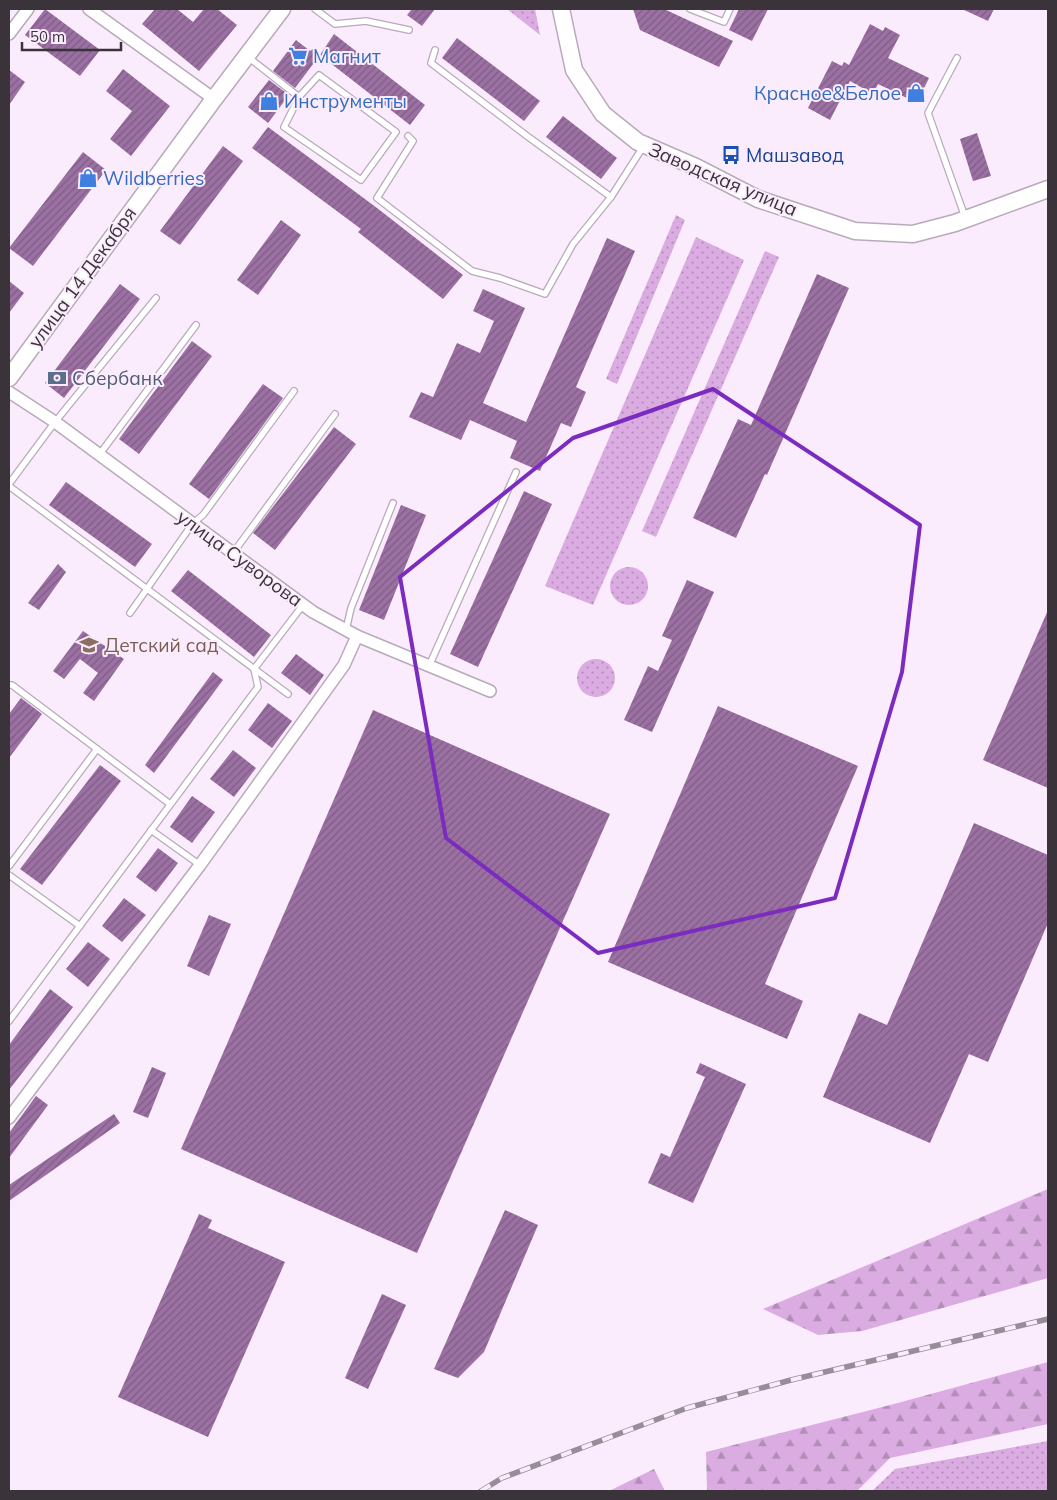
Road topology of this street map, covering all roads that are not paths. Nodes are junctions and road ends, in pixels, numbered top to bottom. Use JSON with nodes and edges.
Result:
{"nodes":[{"id":1,"x":28,"y":9,"type":"edge"},
{"id":2,"x":89,"y":9,"type":"edge"},
{"id":3,"x":282,"y":9,"type":"edge"},
{"id":4,"x":315,"y":9,"type":"edge"},
{"id":5,"x":561,"y":9,"type":"edge"},
{"id":6,"x":690,"y":9,"type":"edge"},
{"id":7,"x":730,"y":9,"type":"edge"},
{"id":8,"x":409,"y":30,"type":"dead end"},
{"id":9,"x":9,"y":34,"type":"edge"},
{"id":10,"x":435,"y":50,"type":"dead end"},
{"id":11,"x":246,"y":56,"type":"junction"},
{"id":12,"x":957,"y":58,"type":"dead end"},
{"id":13,"x":299,"y":97,"type":"junction"},
{"id":14,"x":214,"y":99,"type":"junction"},
{"id":15,"x":408,"y":136,"type":"dead end"},
{"id":16,"x":645,"y":146,"type":"junction"},
{"id":17,"x":1048,"y":189,"type":"edge"},
{"id":18,"x":611,"y":197,"type":"junction"},
{"id":19,"x":966,"y":219,"type":"junction"},
{"id":20,"x":156,"y":298,"type":"dead end"},
{"id":21,"x":196,"y":325,"type":"dead end"},
{"id":22,"x":9,"y":378,"type":"edge"},
{"id":23,"x":294,"y":391,"type":"dead end"},
{"id":24,"x":9,"y":392,"type":"edge"},
{"id":25,"x":335,"y":414,"type":"dead end"},
{"id":26,"x":55,"y":422,"type":"junction"},
{"id":27,"x":99,"y":455,"type":"junction"},
{"id":28,"x":516,"y":472,"type":"dead end"},
{"id":29,"x":9,"y":485,"type":"edge"},
{"id":30,"x":393,"y":503,"type":"dead end"},
{"id":31,"x":193,"y":524,"type":"junction"},
{"id":32,"x":233,"y":553,"type":"junction"},
{"id":33,"x":146,"y":589,"type":"junction"},
{"id":34,"x":303,"y":604,"type":"junction"},
{"id":35,"x":130,"y":612,"type":"dead end"},
{"id":36,"x":346,"y":630,"type":"junction"},
{"id":37,"x":357,"y":636,"type":"junction"},
{"id":38,"x":429,"y":666,"type":"junction"},
{"id":39,"x":254,"y":669,"type":"junction"},
{"id":40,"x":10,"y":687,"type":"edge"},
{"id":41,"x":490,"y":691,"type":"dead end"},
{"id":42,"x":288,"y":694,"type":"dead end"},
{"id":43,"x":97,"y":749,"type":"junction"},
{"id":44,"x":170,"y":804,"type":"junction"},
{"id":45,"x":151,"y":830,"type":"junction"},
{"id":46,"x":200,"y":865,"type":"junction"},
{"id":47,"x":9,"y":866,"type":"edge"},
{"id":48,"x":9,"y":874,"type":"edge"},
{"id":49,"x":80,"y":926,"type":"junction"},
{"id":50,"x":9,"y":1021,"type":"edge"},
{"id":51,"x":9,"y":1118,"type":"edge"}],
"edges":[{"from":1,"to":9,"type":"street"},
{"from":2,"to":14,"type":"street"},
{"from":3,"to":11,"type":"main road","name":"улица 14 Декабря"},
{"from":4,"to":8,"type":"lane"},
{"from":5,"to":16,"type":"main road","name":"Заводская улица"},
{"from":6,"to":7,"type":"lane"},
{"from":10,"to":18,"type":"lane"},
{"from":11,"to":13,"type":"lane"},
{"from":11,"to":14,"type":"main road","name":"улица 14 Декабря"},
{"from":12,"to":19,"type":"lane"},
{"from":13,"to":13,"type":"lane"},
{"from":14,"to":22,"type":"main road","name":"улица 14 Декабря"},
{"from":15,"to":18,"type":"lane"},
{"from":16,"to":18,"type":"lane"},
{"from":16,"to":19,"type":"main road","name":"Заводская улица"},
{"from":17,"to":19,"type":"main road","name":"Заводская улица"},
{"from":20,"to":26,"type":"lane"},
{"from":21,"to":27,"type":"lane"},
{"from":23,"to":31,"type":"lane"},
{"from":24,"to":26,"type":"street","name":"улица Суворова"},
{"from":25,"to":32,"type":"lane"},
{"from":26,"to":27,"type":"street","name":"улица Суворова"},
{"from":26,"to":29,"type":"lane"},
{"from":27,"to":31,"type":"street","name":"улица Суворова"},
{"from":28,"to":38,"type":"lane"},
{"from":29,"to":33,"type":"lane"},
{"from":30,"to":36,"type":"lane"},
{"from":31,"to":32,"type":"street","name":"улица Суворова"},
{"from":31,"to":33,"type":"lane"},
{"from":32,"to":34,"type":"street","name":"улица Суворова"},
{"from":33,"to":35,"type":"lane"},
{"from":33,"to":39,"type":"lane"},
{"from":34,"to":36,"type":"street","name":"улица Суворова"},
{"from":34,"to":39,"type":"lane"},
{"from":36,"to":37,"type":"street","name":"улица Суворова"},
{"from":37,"to":38,"type":"street","name":"улица Суворова"},
{"from":37,"to":46,"type":"street"},
{"from":38,"to":41,"type":"street","name":"улица Суворова"},
{"from":39,"to":42,"type":"lane"},
{"from":39,"to":44,"type":"lane"},
{"from":40,"to":43,"type":"lane"},
{"from":43,"to":44,"type":"lane"},
{"from":43,"to":47,"type":"lane"},
{"from":44,"to":45,"type":"lane"},
{"from":45,"to":46,"type":"lane"},
{"from":45,"to":49,"type":"lane"},
{"from":46,"to":51,"type":"street"},
{"from":48,"to":49,"type":"lane"},
{"from":49,"to":50,"type":"lane"}]}
